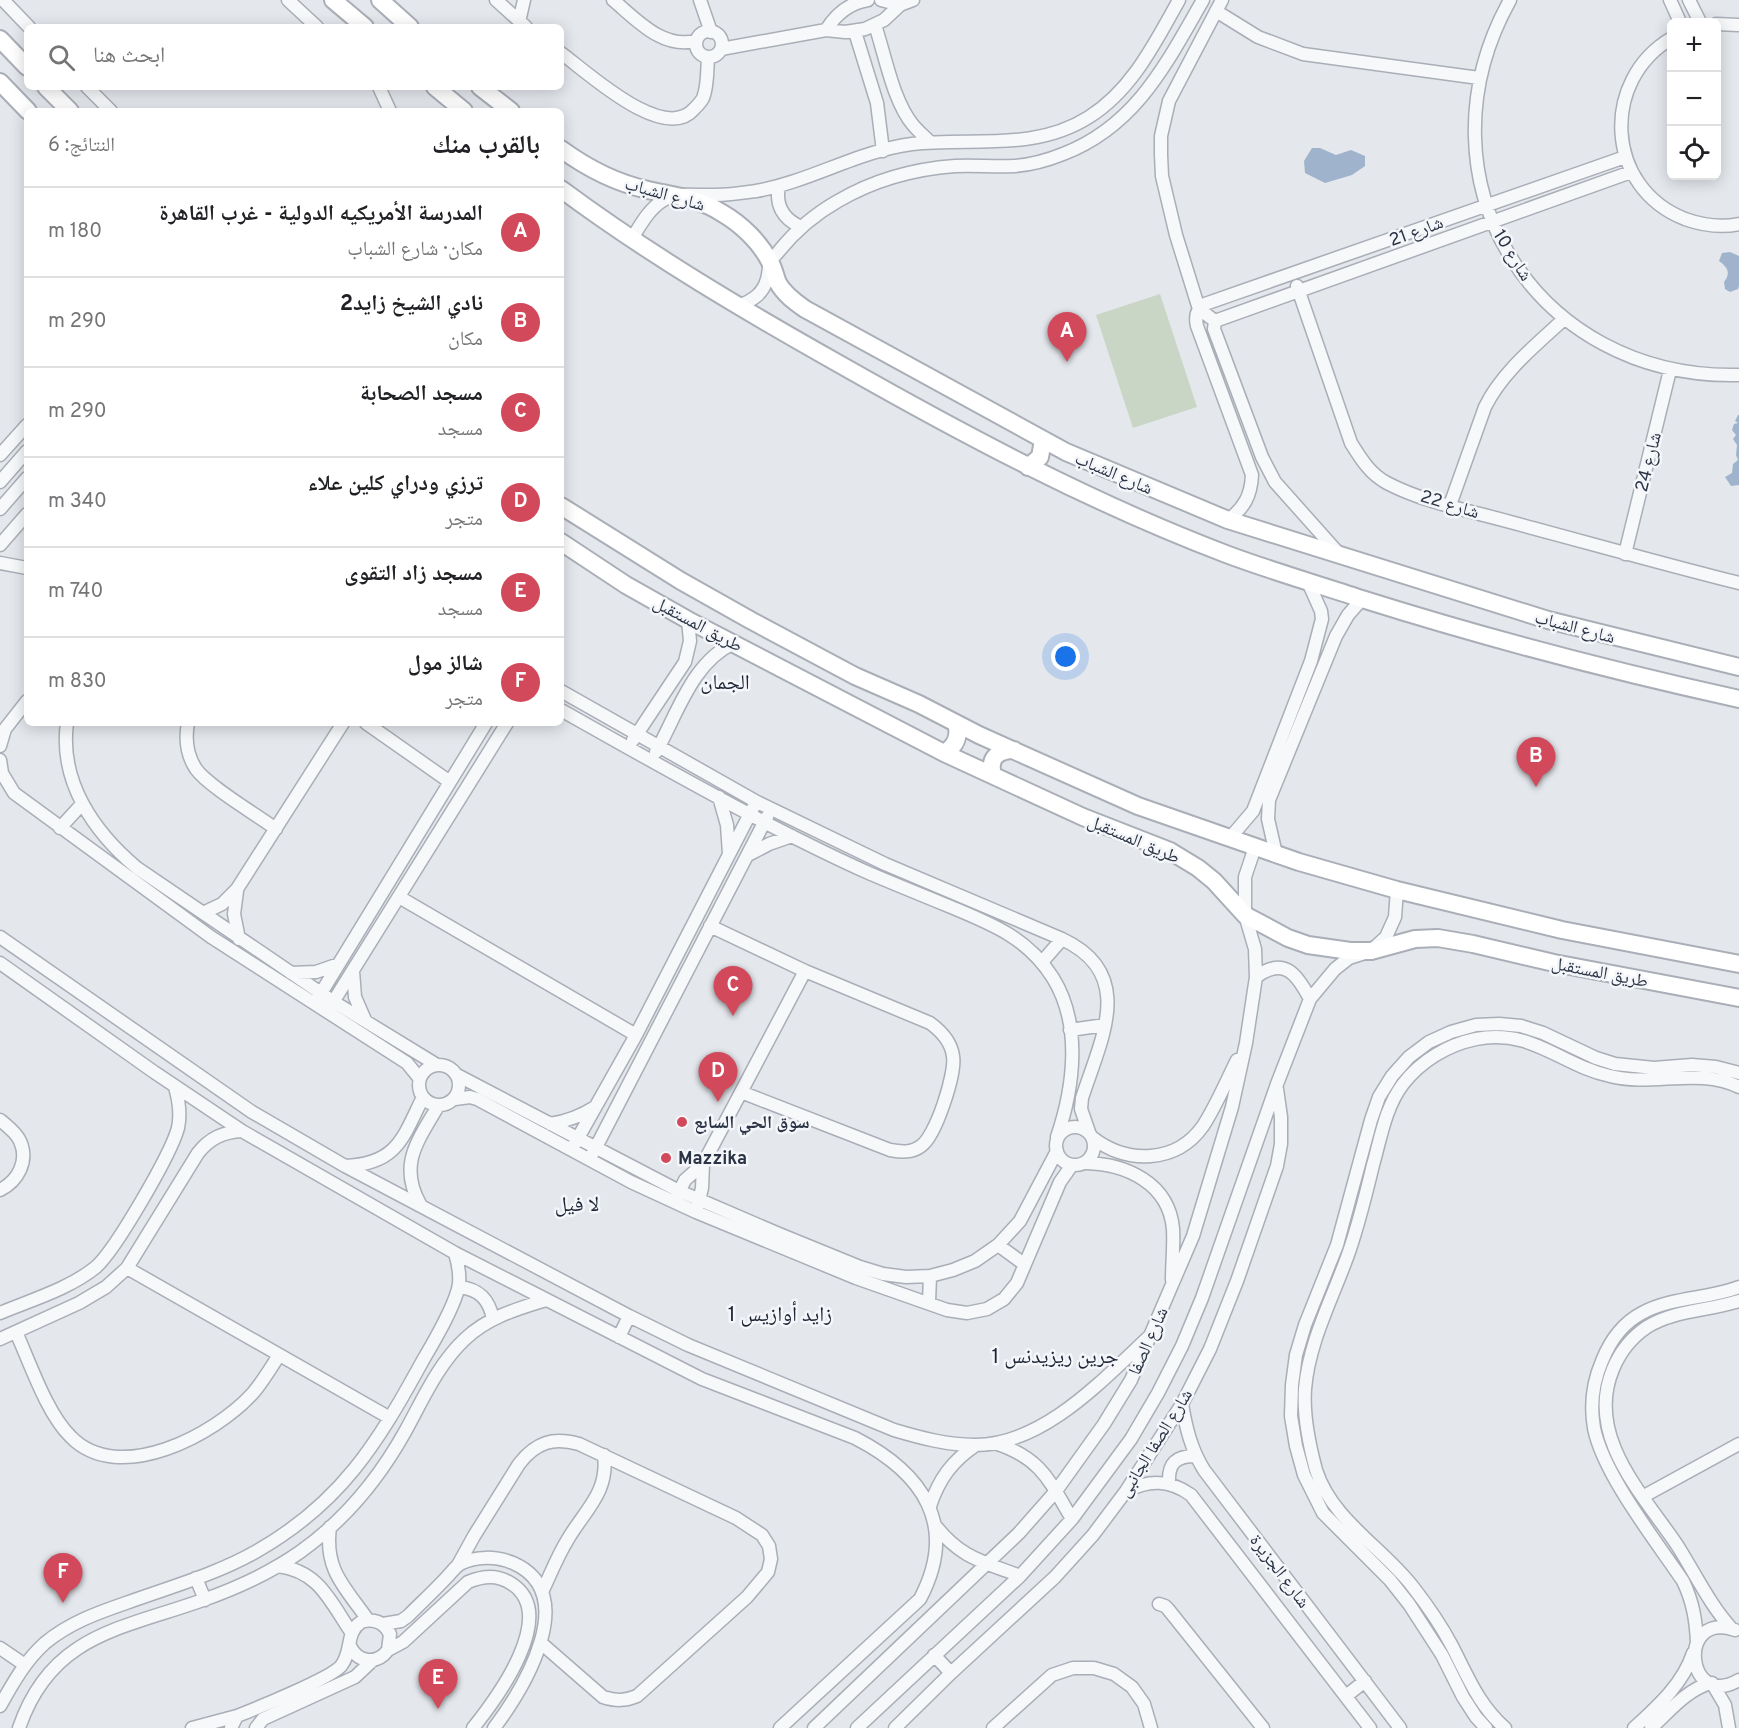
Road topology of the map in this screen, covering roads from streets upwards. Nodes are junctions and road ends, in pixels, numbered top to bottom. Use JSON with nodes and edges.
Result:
{"nodes":[{"id":1,"x":3,"y":0,"type":"edge"},
{"id":2,"x":288,"y":0,"type":"edge"},
{"id":3,"x":380,"y":0,"type":"edge"},
{"id":4,"x":496,"y":0,"type":"edge"},
{"id":5,"x":524,"y":0,"type":"edge"},
{"id":6,"x":613,"y":0,"type":"edge"},
{"id":7,"x":700,"y":0,"type":"edge"},
{"id":8,"x":868,"y":0,"type":"edge"},
{"id":9,"x":881,"y":0,"type":"edge"},
{"id":10,"x":913,"y":0,"type":"edge"},
{"id":11,"x":1179,"y":0,"type":"edge"},
{"id":12,"x":1203,"y":0,"type":"edge"},
{"id":13,"x":1510,"y":0,"type":"edge"},
{"id":14,"x":1670,"y":0,"type":"edge"},
{"id":15,"x":1689,"y":0,"type":"edge"},
{"id":16,"x":337,"y":2,"type":"edge"},
{"id":17,"x":900,"y":5,"type":"junction"},
{"id":18,"x":1219,"y":6,"type":"edge"},
{"id":19,"x":1678,"y":18,"type":"edge"},
{"id":20,"x":1698,"y":18,"type":"edge"},
{"id":21,"x":26,"y":24,"type":"edge"},
{"id":22,"x":314,"y":24,"type":"edge"},
{"id":23,"x":362,"y":24,"type":"edge"},
{"id":24,"x":407,"y":24,"type":"edge"},
{"id":25,"x":522,"y":24,"type":"edge"},
{"id":26,"x":523,"y":24,"type":"edge"},
{"id":27,"x":1721,"y":24,"type":"edge"},
{"id":28,"x":875,"y":25,"type":"junction"},
{"id":29,"x":1739,"y":25,"type":"edge"},
{"id":30,"x":826,"y":30,"type":"junction"},
{"id":31,"x":711,"y":32,"type":"junction"},
{"id":32,"x":855,"y":32,"type":"junction"},
{"id":33,"x":0,"y":39,"type":"edge"},
{"id":34,"x":1667,"y":40,"type":"edge"},
{"id":35,"x":696,"y":41,"type":"junction"},
{"id":36,"x":721,"y":49,"type":"junction"},
{"id":37,"x":564,"y":55,"type":"edge"},
{"id":38,"x":708,"y":57,"type":"junction"},
{"id":39,"x":24,"y":65,"type":"edge"},
{"id":40,"x":1479,"y":78,"type":"junction"},
{"id":41,"x":0,"y":82,"type":"edge"},
{"id":42,"x":894,"y":83,"type":"junction"},
{"id":43,"x":872,"y":89,"type":"junction"},
{"id":44,"x":49,"y":90,"type":"edge"},
{"id":45,"x":90,"y":90,"type":"edge"},
{"id":46,"x":381,"y":90,"type":"edge"},
{"id":47,"x":439,"y":90,"type":"edge"},
{"id":48,"x":484,"y":90,"type":"edge"},
{"id":49,"x":25,"y":108,"type":"edge"},
{"id":50,"x":67,"y":108,"type":"edge"},
{"id":51,"x":108,"y":108,"type":"edge"},
{"id":52,"x":389,"y":108,"type":"edge"},
{"id":53,"x":460,"y":108,"type":"edge"},
{"id":54,"x":507,"y":108,"type":"edge"},
{"id":55,"x":930,"y":142,"type":"junction"},
{"id":56,"x":564,"y":151,"type":"edge"},
{"id":57,"x":883,"y":151,"type":"junction"},
{"id":58,"x":1625,"y":157,"type":"junction"},
{"id":59,"x":1631,"y":172,"type":"junction"},
{"id":60,"x":779,"y":186,"type":"junction"},
{"id":61,"x":564,"y":191,"type":"edge"},
{"id":62,"x":678,"y":195,"type":"junction"},
{"id":63,"x":1487,"y":206,"type":"junction"},
{"id":64,"x":1493,"y":222,"type":"junction"},
{"id":65,"x":1739,"y":224,"type":"edge"},
{"id":66,"x":801,"y":227,"type":"junction"},
{"id":67,"x":631,"y":240,"type":"junction"},
{"id":68,"x":770,"y":261,"type":"junction"},
{"id":69,"x":1294,"y":274,"type":"junction"},
{"id":70,"x":1299,"y":291,"type":"junction"},
{"id":71,"x":739,"y":306,"type":"junction"},
{"id":72,"x":1202,"y":306,"type":"junction"},
{"id":73,"x":1219,"y":319,"type":"junction"},
{"id":74,"x":1564,"y":319,"type":"junction"},
{"id":75,"x":1670,"y":370,"type":"junction"},
{"id":76,"x":1739,"y":375,"type":"edge"},
{"id":77,"x":24,"y":428,"type":"edge"},
{"id":78,"x":1043,"y":440,"type":"junction"},
{"id":79,"x":2,"y":452,"type":"edge"},
{"id":80,"x":24,"y":454,"type":"edge"},
{"id":81,"x":1080,"y":458,"type":"junction"},
{"id":82,"x":1028,"y":467,"type":"junction"},
{"id":83,"x":24,"y":481,"type":"edge"},
{"id":84,"x":0,"y":482,"type":"edge"},
{"id":85,"x":1065,"y":485,"type":"junction"},
{"id":86,"x":1450,"y":505,"type":"junction"},
{"id":87,"x":564,"y":508,"type":"edge"},
{"id":88,"x":0,"y":509,"type":"edge"},
{"id":89,"x":24,"y":517,"type":"edge"},
{"id":90,"x":1228,"y":520,"type":"junction"},
{"id":91,"x":0,"y":544,"type":"edge"},
{"id":92,"x":564,"y":544,"type":"edge"},
{"id":93,"x":1625,"y":554,"type":"junction"},
{"id":94,"x":1341,"y":557,"type":"junction"},
{"id":95,"x":0,"y":563,"type":"edge"},
{"id":96,"x":24,"y":567,"type":"edge"},
{"id":97,"x":1308,"y":582,"type":"junction"},
{"id":98,"x":1739,"y":583,"type":"edge"},
{"id":99,"x":1362,"y":598,"type":"junction"},
{"id":100,"x":688,"y":620,"type":"junction"},
{"id":101,"x":1548,"y":620,"type":"junction"},
{"id":102,"x":1590,"y":632,"type":"junction"},
{"id":103,"x":734,"y":643,"type":"junction"},
{"id":104,"x":1542,"y":651,"type":"junction"},
{"id":105,"x":1584,"y":662,"type":"junction"},
{"id":106,"x":1739,"y":667,"type":"edge"},
{"id":107,"x":564,"y":693,"type":"edge"},
{"id":108,"x":1739,"y":699,"type":"edge"},
{"id":109,"x":24,"y":705,"type":"edge"},
{"id":110,"x":564,"y":712,"type":"edge"},
{"id":111,"x":956,"y":723,"type":"junction"},
{"id":112,"x":67,"y":726,"type":"edge"},
{"id":113,"x":188,"y":726,"type":"edge"},
{"id":114,"x":342,"y":726,"type":"edge"},
{"id":115,"x":370,"y":726,"type":"edge"},
{"id":116,"x":484,"y":726,"type":"edge"},
{"id":117,"x":506,"y":726,"type":"edge"},
{"id":118,"x":637,"y":735,"type":"junction"},
{"id":119,"x":0,"y":746,"type":"edge"},
{"id":120,"x":658,"y":747,"type":"junction"},
{"id":121,"x":628,"y":748,"type":"junction"},
{"id":122,"x":1014,"y":750,"type":"junction"},
{"id":123,"x":944,"y":753,"type":"junction"},
{"id":124,"x":0,"y":760,"type":"edge"},
{"id":125,"x":651,"y":761,"type":"junction"},
{"id":126,"x":993,"y":776,"type":"junction"},
{"id":127,"x":450,"y":782,"type":"junction"},
{"id":128,"x":719,"y":797,"type":"junction"},
{"id":129,"x":757,"y":802,"type":"junction"},
{"id":130,"x":82,"y":804,"type":"junction"},
{"id":131,"x":771,"y":809,"type":"junction"},
{"id":132,"x":750,"y":814,"type":"junction"},
{"id":133,"x":764,"y":822,"type":"junction"},
{"id":134,"x":60,"y":828,"type":"junction"},
{"id":135,"x":276,"y":829,"type":"junction"},
{"id":136,"x":420,"y":831,"type":"junction"},
{"id":137,"x":792,"y":836,"type":"junction"},
{"id":138,"x":1230,"y":838,"type":"junction"},
{"id":139,"x":435,"y":840,"type":"junction"},
{"id":140,"x":1255,"y":847,"type":"junction"},
{"id":141,"x":1276,"y":854,"type":"junction"},
{"id":142,"x":729,"y":855,"type":"junction"},
{"id":143,"x":747,"y":855,"type":"junction"},
{"id":144,"x":237,"y":890,"type":"junction"},
{"id":145,"x":1397,"y":890,"type":"junction"},
{"id":146,"x":399,"y":897,"type":"junction"},
{"id":147,"x":203,"y":913,"type":"junction"},
{"id":148,"x":1245,"y":915,"type":"junction"},
{"id":149,"x":220,"y":925,"type":"junction"},
{"id":150,"x":710,"y":926,"type":"junction"},
{"id":151,"x":0,"y":937,"type":"edge"},
{"id":152,"x":211,"y":937,"type":"junction"},
{"id":153,"x":239,"y":939,"type":"junction"},
{"id":154,"x":1062,"y":939,"type":"junction"},
{"id":155,"x":1371,"y":951,"type":"junction"},
{"id":156,"x":0,"y":963,"type":"edge"},
{"id":157,"x":1042,"y":963,"type":"junction"},
{"id":158,"x":339,"y":964,"type":"junction"},
{"id":159,"x":1739,"y":964,"type":"edge"},
{"id":160,"x":354,"y":970,"type":"junction"},
{"id":161,"x":806,"y":971,"type":"junction"},
{"id":162,"x":291,"y":973,"type":"junction"},
{"id":163,"x":1256,"y":977,"type":"junction"},
{"id":164,"x":665,"y":978,"type":"junction"},
{"id":165,"x":680,"y":986,"type":"junction"},
{"id":166,"x":321,"y":993,"type":"junction"},
{"id":167,"x":1739,"y":998,"type":"edge"},
{"id":168,"x":1310,"y":999,"type":"junction"},
{"id":169,"x":334,"y":1002,"type":"junction"},
{"id":170,"x":314,"y":1005,"type":"junction"},
{"id":171,"x":327,"y":1013,"type":"junction"},
{"id":172,"x":366,"y":1021,"type":"junction"},
{"id":173,"x":1106,"y":1025,"type":"junction"},
{"id":174,"x":1476,"y":1025,"type":"junction"},
{"id":175,"x":1070,"y":1030,"type":"junction"},
{"id":176,"x":636,"y":1035,"type":"junction"},
{"id":177,"x":1478,"y":1039,"type":"junction"},
{"id":178,"x":1246,"y":1043,"type":"junction"},
{"id":179,"x":167,"y":1053,"type":"junction"},
{"id":180,"x":437,"y":1065,"type":"junction"},
{"id":181,"x":154,"y":1072,"type":"junction"},
{"id":182,"x":1739,"y":1073,"type":"edge"},
{"id":183,"x":457,"y":1075,"type":"junction"},
{"id":184,"x":420,"y":1079,"type":"junction"},
{"id":185,"x":1276,"y":1084,"type":"junction"},
{"id":186,"x":175,"y":1087,"type":"junction"},
{"id":187,"x":1739,"y":1087,"type":"edge"},
{"id":188,"x":741,"y":1092,"type":"junction"},
{"id":189,"x":423,"y":1097,"type":"junction"},
{"id":190,"x":455,"y":1099,"type":"junction"},
{"id":191,"x":438,"y":1106,"type":"junction"},
{"id":192,"x":596,"y":1106,"type":"junction"},
{"id":193,"x":0,"y":1120,"type":"edge"},
{"id":194,"x":550,"y":1124,"type":"junction"},
{"id":195,"x":242,"y":1131,"type":"junction"},
{"id":196,"x":1091,"y":1135,"type":"junction"},
{"id":197,"x":1057,"y":1137,"type":"junction"},
{"id":198,"x":575,"y":1144,"type":"junction"},
{"id":199,"x":1056,"y":1151,"type":"junction"},
{"id":200,"x":593,"y":1153,"type":"junction"},
{"id":201,"x":1086,"y":1163,"type":"junction"},
{"id":202,"x":703,"y":1164,"type":"junction"},
{"id":203,"x":1072,"y":1165,"type":"junction"},
{"id":204,"x":345,"y":1166,"type":"junction"},
{"id":205,"x":0,"y":1190,"type":"edge"},
{"id":206,"x":677,"y":1197,"type":"junction"},
{"id":207,"x":421,"y":1205,"type":"junction"},
{"id":208,"x":697,"y":1206,"type":"junction"},
{"id":209,"x":998,"y":1245,"type":"junction"},
{"id":210,"x":455,"y":1253,"type":"junction"},
{"id":211,"x":1024,"y":1264,"type":"junction"},
{"id":212,"x":127,"y":1269,"type":"junction"},
{"id":213,"x":930,"y":1275,"type":"junction"},
{"id":214,"x":459,"y":1287,"type":"junction"},
{"id":215,"x":1739,"y":1287,"type":"edge"},
{"id":216,"x":1172,"y":1289,"type":"junction"},
{"id":217,"x":546,"y":1300,"type":"junction"},
{"id":218,"x":1739,"y":1301,"type":"edge"},
{"id":219,"x":929,"y":1302,"type":"junction"},
{"id":220,"x":0,"y":1313,"type":"edge"},
{"id":221,"x":629,"y":1316,"type":"junction"},
{"id":222,"x":492,"y":1319,"type":"junction"},
{"id":223,"x":16,"y":1332,"type":"junction"},
{"id":224,"x":1153,"y":1333,"type":"junction"},
{"id":225,"x":619,"y":1338,"type":"junction"},
{"id":226,"x":0,"y":1339,"type":"edge"},
{"id":227,"x":279,"y":1355,"type":"junction"},
{"id":228,"x":1600,"y":1392,"type":"junction"},
{"id":229,"x":1182,"y":1404,"type":"junction"},
{"id":230,"x":390,"y":1418,"type":"junction"},
{"id":231,"x":995,"y":1443,"type":"junction"},
{"id":232,"x":1739,"y":1444,"type":"edge"},
{"id":233,"x":976,"y":1445,"type":"junction"},
{"id":234,"x":604,"y":1455,"type":"junction"},
{"id":235,"x":1195,"y":1456,"type":"junction"},
{"id":236,"x":1317,"y":1470,"type":"junction"},
{"id":237,"x":1304,"y":1475,"type":"junction"},
{"id":238,"x":1169,"y":1483,"type":"junction"},
{"id":239,"x":1056,"y":1491,"type":"junction"},
{"id":240,"x":1126,"y":1491,"type":"junction"},
{"id":241,"x":1644,"y":1496,"type":"junction"},
{"id":242,"x":930,"y":1506,"type":"junction"},
{"id":243,"x":1072,"y":1519,"type":"junction"},
{"id":244,"x":934,"y":1524,"type":"junction"},
{"id":245,"x":330,"y":1527,"type":"junction"},
{"id":246,"x":1356,"y":1528,"type":"junction"},
{"id":247,"x":1346,"y":1538,"type":"junction"},
{"id":248,"x":989,"y":1564,"type":"junction"},
{"id":249,"x":458,"y":1565,"type":"junction"},
{"id":250,"x":278,"y":1566,"type":"junction"},
{"id":251,"x":1020,"y":1576,"type":"junction"},
{"id":252,"x":196,"y":1578,"type":"junction"},
{"id":253,"x":447,"y":1578,"type":"junction"},
{"id":254,"x":458,"y":1590,"type":"junction"},
{"id":255,"x":543,"y":1590,"type":"junction"},
{"id":256,"x":920,"y":1599,"type":"junction"},
{"id":257,"x":205,"y":1600,"type":"junction"},
{"id":258,"x":1159,"y":1604,"type":"dead end"},
{"id":259,"x":546,"y":1606,"type":"junction"},
{"id":260,"x":530,"y":1610,"type":"junction"},
{"id":261,"x":936,"y":1614,"type":"junction"},
{"id":262,"x":368,"y":1620,"type":"junction"},
{"id":263,"x":383,"y":1624,"type":"junction"},
{"id":264,"x":1736,"y":1631,"type":"edge"},
{"id":265,"x":351,"y":1632,"type":"junction"},
{"id":266,"x":541,"y":1643,"type":"junction"},
{"id":267,"x":350,"y":1646,"type":"junction"},
{"id":268,"x":1695,"y":1647,"type":"junction"},
{"id":269,"x":0,"y":1648,"type":"edge"},
{"id":270,"x":388,"y":1650,"type":"junction"},
{"id":271,"x":934,"y":1656,"type":"junction"},
{"id":272,"x":372,"y":1661,"type":"junction"},
{"id":273,"x":25,"y":1665,"type":"junction"},
{"id":274,"x":951,"y":1673,"type":"junction"},
{"id":275,"x":1739,"y":1680,"type":"edge"},
{"id":276,"x":1365,"y":1682,"type":"junction"},
{"id":277,"x":1711,"y":1683,"type":"junction"},
{"id":278,"x":1346,"y":1696,"type":"junction"},
{"id":279,"x":0,"y":1706,"type":"edge"},
{"id":280,"x":237,"y":1716,"type":"junction"},
{"id":281,"x":259,"y":1718,"type":"edge"},
{"id":282,"x":19,"y":1728,"type":"edge"},
{"id":283,"x":192,"y":1728,"type":"edge"},
{"id":284,"x":231,"y":1728,"type":"edge"},
{"id":285,"x":473,"y":1728,"type":"edge"},
{"id":286,"x":494,"y":1728,"type":"edge"},
{"id":287,"x":780,"y":1728,"type":"edge"},
{"id":288,"x":814,"y":1728,"type":"edge"},
{"id":289,"x":857,"y":1728,"type":"edge"},
{"id":290,"x":895,"y":1728,"type":"edge"},
{"id":291,"x":993,"y":1728,"type":"edge"},
{"id":292,"x":1151,"y":1728,"type":"edge"},
{"id":293,"x":1263,"y":1728,"type":"edge"},
{"id":294,"x":1370,"y":1728,"type":"edge"},
{"id":295,"x":1400,"y":1728,"type":"edge"},
{"id":296,"x":1486,"y":1728,"type":"edge"},
{"id":297,"x":1505,"y":1728,"type":"edge"},
{"id":298,"x":1634,"y":1728,"type":"edge"},
{"id":299,"x":1651,"y":1728,"type":"edge"},
{"id":300,"x":1729,"y":1728,"type":"edge"}],
"edges":[{"from":1,"to":21,"type":"street"},
{"from":2,"to":22,"type":"street"},
{"from":3,"to":24,"type":"street"},
{"from":4,"to":25,"type":"street"},
{"from":5,"to":26,"type":"street"},
{"from":6,"to":35,"type":"street"},
{"from":7,"to":31,"type":"street"},
{"from":8,"to":30,"type":"street"},
{"from":9,"to":17,"type":"street"},
{"from":10,"to":17,"type":"street"},
{"from":11,"to":55,"type":"street"},
{"from":12,"to":66,"type":"street"},
{"from":13,"to":40,"type":"street","name":"شارع 10"},
{"from":14,"to":19,"type":"street"},
{"from":15,"to":20,"type":"street"},
{"from":16,"to":23,"type":"street"},
{"from":17,"to":28,"type":"street"},
{"from":18,"to":40,"type":"street"},
{"from":18,"to":72,"type":"street"},
{"from":27,"to":29,"type":"street"},
{"from":28,"to":32,"type":"street"},
{"from":28,"to":42,"type":"street"},
{"from":30,"to":32,"type":"street"},
{"from":30,"to":36,"type":"street"},
{"from":31,"to":35,"type":"street"},
{"from":31,"to":36,"type":"street"},
{"from":32,"to":43,"type":"street"},
{"from":33,"to":39,"type":"street"},
{"from":34,"to":58,"type":"street"},
{"from":35,"to":38,"type":"street"},
{"from":36,"to":38,"type":"street"},
{"from":37,"to":38,"type":"street"},
{"from":40,"to":63,"type":"street","name":"شارع 10"},
{"from":41,"to":49,"type":"street"},
{"from":42,"to":43,"type":"street"},
{"from":42,"to":55,"type":"street"},
{"from":43,"to":57,"type":"street"},
{"from":44,"to":50,"type":"street"},
{"from":45,"to":51,"type":"street"},
{"from":46,"to":52,"type":"street"},
{"from":47,"to":53,"type":"street"},
{"from":48,"to":54,"type":"street"},
{"from":55,"to":57,"type":"street"},
{"from":56,"to":62,"type":"street","name":"شارع الشباب"},
{"from":57,"to":60,"type":"street"},
{"from":58,"to":59,"type":"street"},
{"from":58,"to":63,"type":"street","name":"شارع 21"},
{"from":59,"to":64,"type":"street","name":"شارع 21"},
{"from":59,"to":65,"type":"street"},
{"from":60,"to":62,"type":"street"},
{"from":60,"to":66,"type":"street"},
{"from":61,"to":67,"type":"street","name":"شارع الشباب"},
{"from":62,"to":67,"type":"street"},
{"from":62,"to":68,"type":"street","name":"شارع الشباب"},
{"from":63,"to":64,"type":"street","name":"شارع 10"},
{"from":63,"to":69,"type":"street","name":"شارع 21"},
{"from":64,"to":70,"type":"street","name":"شارع 21"},
{"from":64,"to":74,"type":"street","name":"شارع 10"},
{"from":66,"to":68,"type":"street"},
{"from":67,"to":71,"type":"street","name":"شارع الشباب"},
{"from":68,"to":71,"type":"street"},
{"from":68,"to":78,"type":"street","name":"شارع الشباب"},
{"from":69,"to":70,"type":"street","name":"شارع 22"},
{"from":69,"to":72,"type":"street","name":"شارع 21"},
{"from":70,"to":73,"type":"street","name":"شارع 21"},
{"from":70,"to":86,"type":"street","name":"شارع 22"},
{"from":71,"to":82,"type":"street","name":"شارع الشباب"},
{"from":72,"to":73,"type":"street"},
{"from":72,"to":90,"type":"street"},
{"from":73,"to":94,"type":"street"},
{"from":74,"to":75,"type":"street","name":"شارع 10"},
{"from":74,"to":86,"type":"street"},
{"from":75,"to":76,"type":"street","name":"شارع 10"},
{"from":75,"to":93,"type":"street","name":"شارع 24"},
{"from":77,"to":79,"type":"street"},
{"from":78,"to":81,"type":"street","name":"شارع الشباب"},
{"from":78,"to":82,"type":"street"},
{"from":80,"to":84,"type":"street"},
{"from":81,"to":85,"type":"street"},
{"from":81,"to":90,"type":"street","name":"شارع الشباب"},
{"from":82,"to":85,"type":"street","name":"شارع الشباب"},
{"from":83,"to":88,"type":"street"},
{"from":85,"to":97,"type":"street","name":"شارع الشباب"},
{"from":86,"to":93,"type":"street","name":"شارع 22"},
{"from":87,"to":111,"type":"street","name":"طريق المستقبل"},
{"from":89,"to":91,"type":"street"},
{"from":90,"to":94,"type":"street","name":"شارع الشباب"},
{"from":92,"to":100,"type":"street","name":"طريق المستقبل"},
{"from":93,"to":98,"type":"street","name":"شارع 22"},
{"from":94,"to":101,"type":"street","name":"شارع الشباب"},
{"from":95,"to":96,"type":"street"},
{"from":97,"to":99,"type":"street","name":"شارع الشباب"},
{"from":97,"to":138,"type":"street"},
{"from":99,"to":104,"type":"street","name":"شارع الشباب"},
{"from":99,"to":141,"type":"street"},
{"from":100,"to":103,"type":"street","name":"طريق المستقبل"},
{"from":100,"to":118,"type":"street"},
{"from":101,"to":102,"type":"street","name":"شارع الشباب"},
{"from":101,"to":104,"type":"street"},
{"from":102,"to":105,"type":"street"},
{"from":102,"to":106,"type":"street","name":"شارع الشباب"},
{"from":103,"to":120,"type":"street"},
{"from":103,"to":123,"type":"street","name":"طريق المستقبل"},
{"from":104,"to":105,"type":"street","name":"شارع الشباب"},
{"from":105,"to":108,"type":"street","name":"شارع الشباب"},
{"from":107,"to":118,"type":"street"},
{"from":109,"to":119,"type":"street"},
{"from":110,"to":121,"type":"street"},
{"from":111,"to":122,"type":"street","name":"طريق المستقبل"},
{"from":111,"to":123,"type":"street"},
{"from":112,"to":130,"type":"street"},
{"from":113,"to":135,"type":"street"},
{"from":114,"to":135,"type":"street"},
{"from":115,"to":127,"type":"street"},
{"from":116,"to":127,"type":"street"},
{"from":117,"to":139,"type":"street"},
{"from":118,"to":120,"type":"street"},
{"from":118,"to":121,"type":"street"},
{"from":120,"to":125,"type":"street"},
{"from":120,"to":129,"type":"street"},
{"from":121,"to":125,"type":"street"},
{"from":122,"to":126,"type":"street"},
{"from":122,"to":138,"type":"street","name":"طريق المستقبل"},
{"from":123,"to":126,"type":"street","name":"طريق المستقبل"},
{"from":124,"to":134,"type":"street"},
{"from":125,"to":128,"type":"street"},
{"from":126,"to":148,"type":"street","name":"طريق المستقبل"},
{"from":127,"to":136,"type":"street"},
{"from":128,"to":132,"type":"street"},
{"from":128,"to":142,"type":"street"},
{"from":129,"to":131,"type":"street"},
{"from":129,"to":132,"type":"street"},
{"from":130,"to":134,"type":"street"},
{"from":130,"to":147,"type":"street"},
{"from":131,"to":133,"type":"street"},
{"from":131,"to":154,"type":"street"},
{"from":132,"to":133,"type":"street"},
{"from":132,"to":142,"type":"street"},
{"from":133,"to":137,"type":"street"},
{"from":133,"to":143,"type":"street"},
{"from":134,"to":152,"type":"street"},
{"from":135,"to":144,"type":"street"},
{"from":136,"to":139,"type":"street"},
{"from":136,"to":158,"type":"street"},
{"from":137,"to":143,"type":"street"},
{"from":137,"to":157,"type":"street"},
{"from":138,"to":140,"type":"street","name":"طريق المستقبل"},
{"from":139,"to":146,"type":"street"},
{"from":140,"to":141,"type":"street","name":"طريق المستقبل"},
{"from":140,"to":148,"type":"street","name":"شارع الصفا"},
{"from":141,"to":145,"type":"street","name":"طريق المستقبل"},
{"from":142,"to":164,"type":"street"},
{"from":143,"to":150,"type":"street"},
{"from":144,"to":147,"type":"street"},
{"from":144,"to":153,"type":"street"},
{"from":145,"to":155,"type":"street","name":"شارع الصفا"},
{"from":145,"to":159,"type":"street","name":"طريق المستقبل"},
{"from":146,"to":160,"type":"street"},
{"from":146,"to":176,"type":"street"},
{"from":147,"to":149,"type":"street"},
{"from":148,"to":155,"type":"street","name":"طريق المستقبل"},
{"from":148,"to":163,"type":"street","name":"شارع الصفا"},
{"from":149,"to":152,"type":"street"},
{"from":149,"to":153,"type":"street"},
{"from":150,"to":161,"type":"street"},
{"from":150,"to":165,"type":"street"},
{"from":151,"to":179,"type":"street"},
{"from":152,"to":170,"type":"street"},
{"from":153,"to":162,"type":"street"},
{"from":154,"to":157,"type":"street"},
{"from":154,"to":173,"type":"street"},
{"from":155,"to":167,"type":"street","name":"طريق المستقبل"},
{"from":155,"to":168,"type":"street","name":"شارع الصفا"},
{"from":156,"to":181,"type":"street"},
{"from":157,"to":175,"type":"street"},
{"from":158,"to":162,"type":"street"},
{"from":158,"to":166,"type":"street"},
{"from":160,"to":169,"type":"street"},
{"from":160,"to":172,"type":"street"},
{"from":161,"to":188,"type":"street"},
{"from":161,"to":188,"type":"street"},
{"from":162,"to":166,"type":"street"},
{"from":163,"to":168,"type":"street"},
{"from":163,"to":178,"type":"street","name":"شارع الصفا"},
{"from":164,"to":165,"type":"street"},
{"from":164,"to":176,"type":"street"},
{"from":165,"to":200,"type":"street"},
{"from":166,"to":169,"type":"street"},
{"from":166,"to":170,"type":"street"},
{"from":168,"to":185,"type":"street","name":"شارع الصفا"},
{"from":169,"to":171,"type":"street"},
{"from":169,"to":172,"type":"street"},
{"from":170,"to":171,"type":"street"},
{"from":171,"to":184,"type":"street"},
{"from":172,"to":180,"type":"street"},
{"from":173,"to":175,"type":"street"},
{"from":173,"to":196,"type":"street"},
{"from":174,"to":177,"type":"street"},
{"from":174,"to":182,"type":"street"},
{"from":174,"to":237,"type":"street"},
{"from":175,"to":197,"type":"street"},
{"from":176,"to":192,"type":"street"},
{"from":177,"to":187,"type":"street"},
{"from":177,"to":236,"type":"street"},
{"from":178,"to":196,"type":"street"},
{"from":178,"to":216,"type":"street","name":"شارع الصفا"},
{"from":179,"to":181,"type":"street"},
{"from":179,"to":204,"type":"street"},
{"from":180,"to":183,"type":"street"},
{"from":180,"to":184,"type":"street"},
{"from":181,"to":186,"type":"street"},
{"from":183,"to":190,"type":"street"},
{"from":183,"to":194,"type":"street"},
{"from":184,"to":189,"type":"street"},
{"from":185,"to":229,"type":"street","name":"شارع الصفا الجانبى"},
{"from":185,"to":243,"type":"street","name":"شارع الصفا"},
{"from":186,"to":195,"type":"street"},
{"from":186,"to":220,"type":"street"},
{"from":188,"to":202,"type":"street"},
{"from":189,"to":191,"type":"street"},
{"from":189,"to":204,"type":"street"},
{"from":190,"to":191,"type":"street"},
{"from":190,"to":198,"type":"street"},
{"from":191,"to":207,"type":"street"},
{"from":192,"to":194,"type":"street"},
{"from":192,"to":198,"type":"street"},
{"from":193,"to":205,"type":"street"},
{"from":194,"to":198,"type":"street"},
{"from":195,"to":210,"type":"street"},
{"from":195,"to":212,"type":"street"},
{"from":196,"to":197,"type":"street"},
{"from":196,"to":201,"type":"street"},
{"from":197,"to":199,"type":"street"},
{"from":198,"to":200,"type":"street"},
{"from":199,"to":203,"type":"street"},
{"from":199,"to":209,"type":"street"},
{"from":200,"to":206,"type":"street"},
{"from":201,"to":203,"type":"street"},
{"from":201,"to":216,"type":"street"},
{"from":202,"to":206,"type":"street"},
{"from":202,"to":208,"type":"street"},
{"from":203,"to":211,"type":"street"},
{"from":204,"to":207,"type":"street"},
{"from":206,"to":208,"type":"street"},
{"from":207,"to":221,"type":"street"},
{"from":208,"to":213,"type":"street"},
{"from":208,"to":219,"type":"street"},
{"from":209,"to":211,"type":"street"},
{"from":209,"to":213,"type":"street"},
{"from":210,"to":214,"type":"street"},
{"from":210,"to":217,"type":"street"},
{"from":211,"to":219,"type":"street"},
{"from":212,"to":223,"type":"street"},
{"from":212,"to":227,"type":"street"},
{"from":213,"to":219,"type":"street"},
{"from":214,"to":222,"type":"street"},
{"from":214,"to":230,"type":"street"},
{"from":215,"to":228,"type":"street"},
{"from":216,"to":224,"type":"street","name":"شارع الصفا"},
{"from":217,"to":222,"type":"street"},
{"from":217,"to":225,"type":"street"},
{"from":218,"to":228,"type":"street"},
{"from":221,"to":225,"type":"street"},
{"from":221,"to":233,"type":"street"},
{"from":222,"to":245,"type":"street"},
{"from":223,"to":226,"type":"street"},
{"from":223,"to":227,"type":"street"},
{"from":224,"to":231,"type":"street"},
{"from":224,"to":239,"type":"street","name":"شارع الصفا"},
{"from":225,"to":242,"type":"street"},
{"from":227,"to":230,"type":"street"},
{"from":228,"to":241,"type":"street"},
{"from":228,"to":268,"type":"street"},
{"from":229,"to":235,"type":"street","name":"شارع الجزيرة"},
{"from":229,"to":240,"type":"street","name":"شارع الصفا الجانبى"},
{"from":230,"to":252,"type":"street"},
{"from":231,"to":233,"type":"street"},
{"from":231,"to":239,"type":"street"},
{"from":232,"to":241,"type":"street"},
{"from":233,"to":242,"type":"street"},
{"from":234,"to":249,"type":"street"},
{"from":234,"to":255,"type":"street"},
{"from":234,"to":266,"type":"street"},
{"from":235,"to":238,"type":"street"},
{"from":235,"to":276,"type":"street","name":"شارع الجزيرة"},
{"from":236,"to":237,"type":"street"},
{"from":236,"to":246,"type":"street"},
{"from":237,"to":247,"type":"street"},
{"from":238,"to":240,"type":"street"},
{"from":238,"to":278,"type":"street","name":"شارع الجزيرة"},
{"from":239,"to":243,"type":"street"},
{"from":239,"to":248,"type":"street","name":"شارع الصفا"},
{"from":240,"to":274,"type":"street","name":"شارع الصفا الجانبى"},
{"from":241,"to":264,"type":"street"},
{"from":242,"to":244,"type":"street"},
{"from":243,"to":251,"type":"street","name":"شارع الصفا"},
{"from":244,"to":248,"type":"street"},
{"from":244,"to":256,"type":"street"},
{"from":245,"to":250,"type":"street"},
{"from":245,"to":262,"type":"street"},
{"from":246,"to":247,"type":"street"},
{"from":246,"to":297,"type":"street"},
{"from":247,"to":296,"type":"street"},
{"from":248,"to":251,"type":"street"},
{"from":248,"to":261,"type":"street","name":"شارع الصفا"},
{"from":249,"to":253,"type":"street"},
{"from":249,"to":255,"type":"street"},
{"from":250,"to":257,"type":"street"},
{"from":250,"to":265,"type":"street"},
{"from":251,"to":271,"type":"street","name":"شارع الصفا"},
{"from":252,"to":257,"type":"street"},
{"from":252,"to":273,"type":"street"},
{"from":253,"to":254,"type":"street"},
{"from":253,"to":263,"type":"street"},
{"from":254,"to":260,"type":"street"},
{"from":254,"to":270,"type":"street"},
{"from":255,"to":259,"type":"street"},
{"from":256,"to":261,"type":"street"},
{"from":256,"to":287,"type":"street"},
{"from":257,"to":282,"type":"street"},
{"from":258,"to":293,"type":"street"},
{"from":259,"to":260,"type":"street"},
{"from":259,"to":266,"type":"street"},
{"from":260,"to":285,"type":"street"},
{"from":261,"to":288,"type":"street","name":"شارع الصفا"},
{"from":262,"to":263,"type":"street"},
{"from":262,"to":265,"type":"street"},
{"from":263,"to":270,"type":"street"},
{"from":264,"to":268,"type":"street"},
{"from":265,"to":267,"type":"street"},
{"from":266,"to":286,"type":"street"},
{"from":267,"to":272,"type":"street"},
{"from":267,"to":281,"type":"street"},
{"from":268,"to":277,"type":"street"},
{"from":268,"to":298,"type":"street"},
{"from":269,"to":273,"type":"street"},
{"from":270,"to":272,"type":"street"},
{"from":271,"to":274,"type":"street"},
{"from":271,"to":289,"type":"street","name":"شارع الصفا"},
{"from":272,"to":281,"type":"street"},
{"from":273,"to":279,"type":"street"},
{"from":274,"to":290,"type":"street","name":"شارع الصفا الجانبى"},
{"from":275,"to":277,"type":"street"},
{"from":276,"to":278,"type":"street"},
{"from":276,"to":295,"type":"street","name":"شارع الجزيرة"},
{"from":277,"to":299,"type":"street"},
{"from":277,"to":300,"type":"street"},
{"from":278,"to":294,"type":"street","name":"شارع الجزيرة"},
{"from":280,"to":281,"type":"street"},
{"from":280,"to":283,"type":"street"},
{"from":280,"to":284,"type":"street"},
{"from":291,"to":292,"type":"street"}]}
